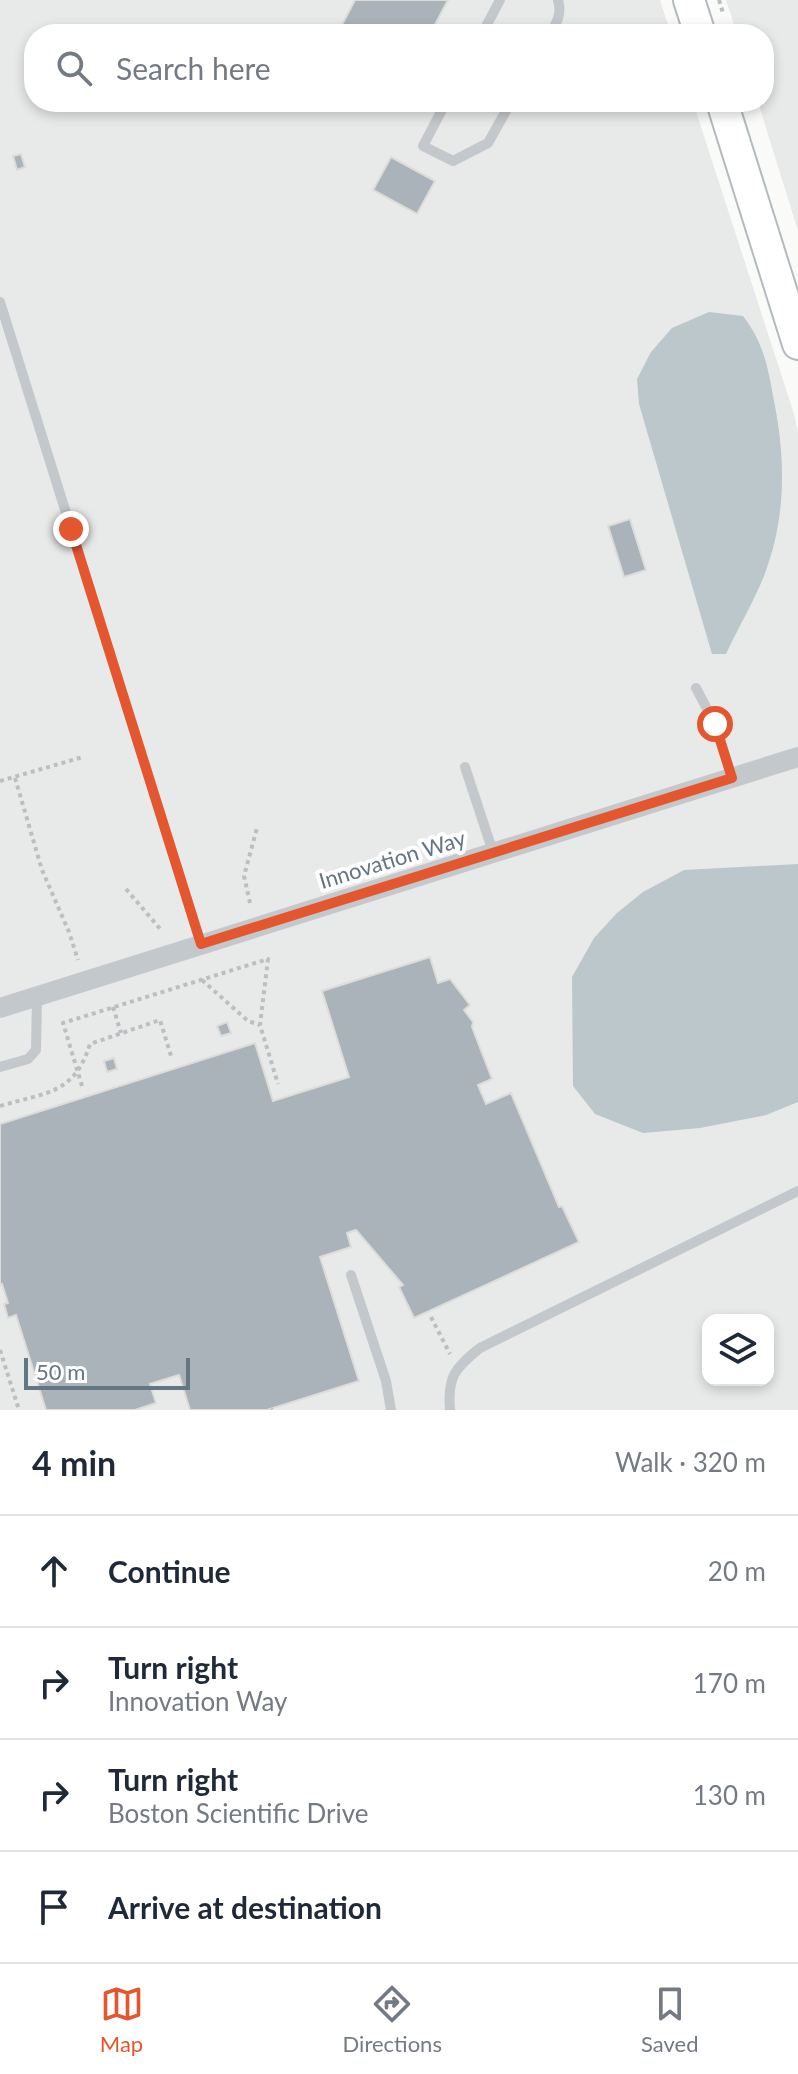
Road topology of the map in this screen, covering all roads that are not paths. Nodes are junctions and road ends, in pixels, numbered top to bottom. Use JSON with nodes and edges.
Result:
{"nodes":[{"id":1,"x":500,"y":0,"type":"edge"},
{"id":2,"x":558,"y":0,"type":"edge"},
{"id":3,"x":689,"y":0,"type":"edge"},
{"id":4,"x":487,"y":24,"type":"edge"},
{"id":5,"x":556,"y":24,"type":"edge"},
{"id":6,"x":697,"y":24,"type":"edge"},
{"id":7,"x":441,"y":112,"type":"edge"},
{"id":8,"x":505,"y":112,"type":"edge"},
{"id":9,"x":725,"y":112,"type":"edge"},
{"id":10,"x":0,"y":302,"type":"edge"},
{"id":11,"x":798,"y":344,"type":"edge"},
{"id":12,"x":696,"y":688,"type":"dead end"},
{"id":13,"x":798,"y":757,"type":"edge"},
{"id":14,"x":465,"y":767,"type":"dead end"},
{"id":15,"x":732,"y":778,"type":"junction"},
{"id":16,"x":493,"y":852,"type":"junction"},
{"id":17,"x":201,"y":944,"type":"junction"},
{"id":18,"x":37,"y":996,"type":"junction"},
{"id":19,"x":0,"y":1008,"type":"edge"},
{"id":20,"x":0,"y":1067,"type":"edge"},
{"id":21,"x":798,"y":1191,"type":"edge"},
{"id":22,"x":351,"y":1275,"type":"dead end"},
{"id":23,"x":391,"y":1410,"type":"edge"},
{"id":24,"x":450,"y":1410,"type":"edge"}],
"edges":[{"from":1,"to":4,"type":"lane"},
{"from":2,"to":5,"type":"lane"},
{"from":3,"to":6,"type":"street"},
{"from":7,"to":8,"type":"lane"},
{"from":9,"to":11,"type":"street"},
{"from":10,"to":17,"type":"lane"},
{"from":12,"to":15,"type":"lane"},
{"from":13,"to":15,"type":"street","name":"Innovation Way"},
{"from":14,"to":16,"type":"lane"},
{"from":15,"to":16,"type":"street","name":"Innovation Way"},
{"from":16,"to":17,"type":"street","name":"Innovation Way"},
{"from":17,"to":18,"type":"street","name":"Innovation Way"},
{"from":18,"to":19,"type":"street","name":"Innovation Way"},
{"from":18,"to":20,"type":"lane"},
{"from":21,"to":24,"type":"lane"},
{"from":22,"to":23,"type":"lane"}]}
